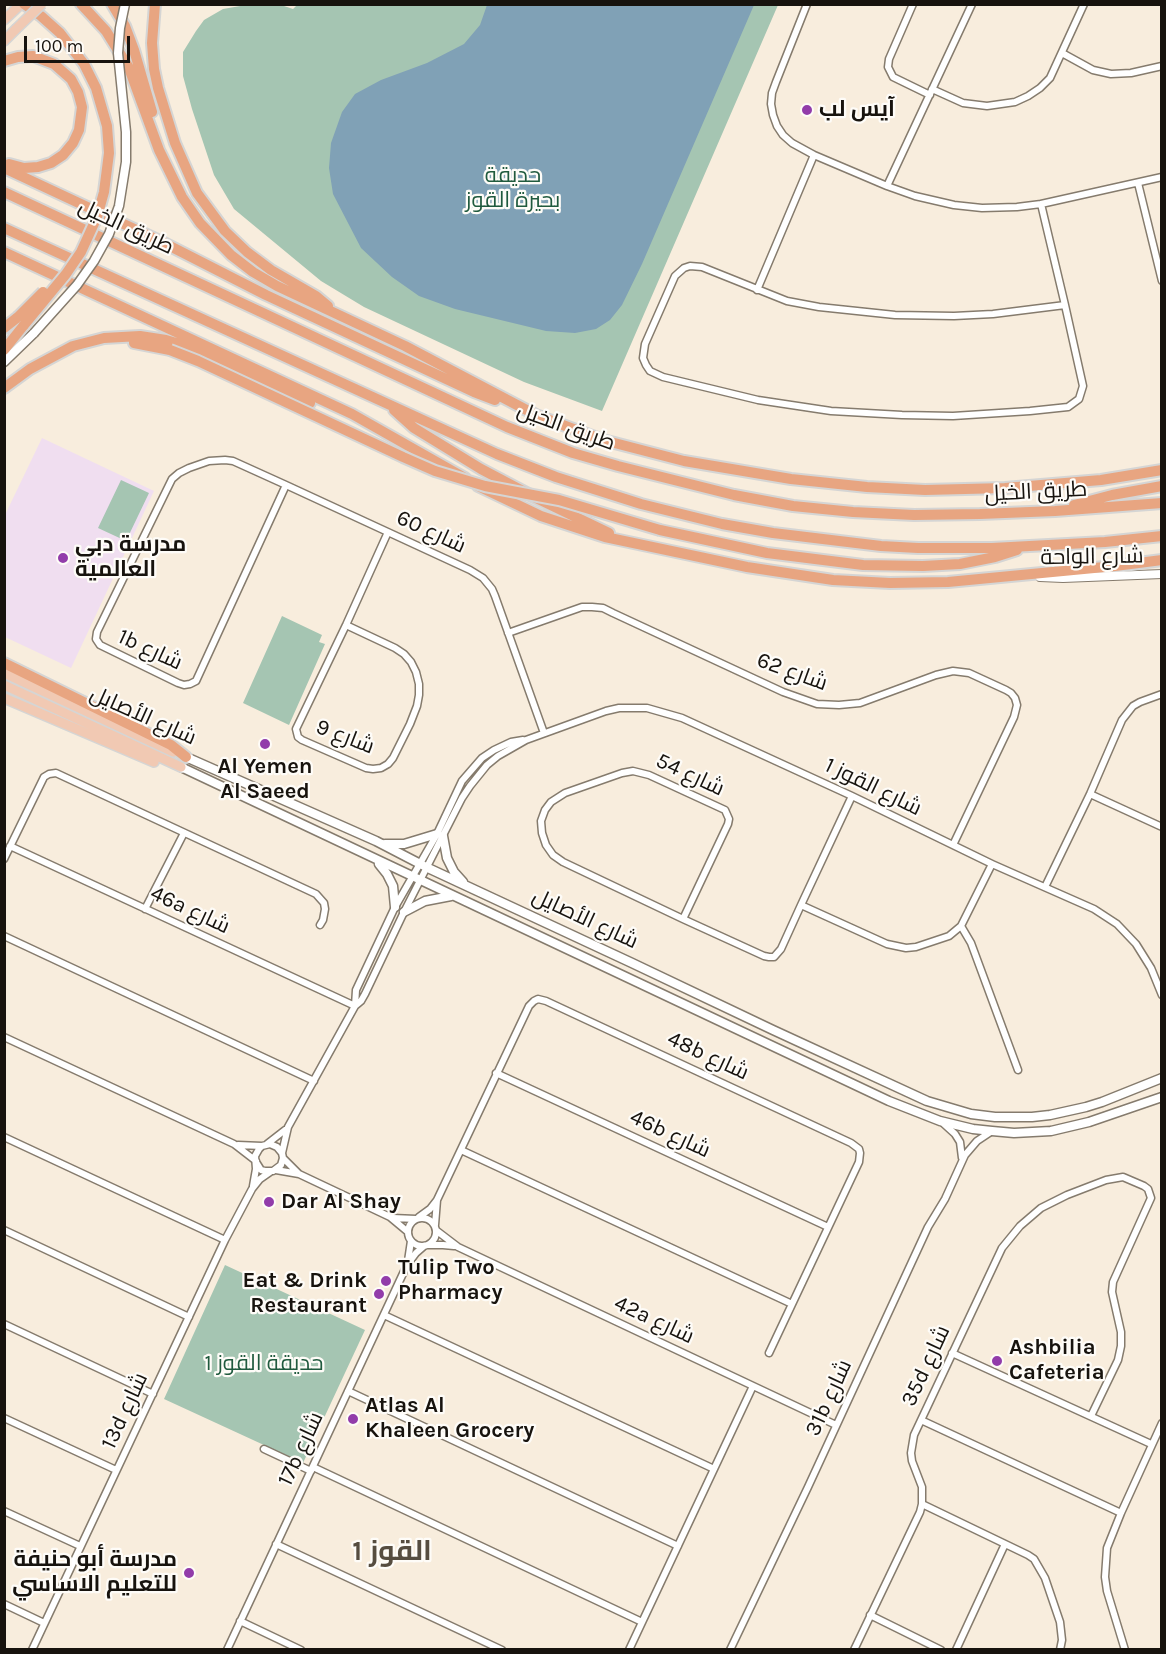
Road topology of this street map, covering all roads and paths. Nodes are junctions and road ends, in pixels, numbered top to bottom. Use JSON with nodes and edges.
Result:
{"nodes":[{"id":1,"x":22,"y":4,"type":"edge"},
{"id":2,"x":42,"y":4,"type":"edge"},
{"id":3,"x":81,"y":4,"type":"edge"},
{"id":4,"x":112,"y":4,"type":"edge"},
{"id":5,"x":125,"y":4,"type":"edge"},
{"id":6,"x":155,"y":4,"type":"edge"},
{"id":7,"x":807,"y":4,"type":"edge"},
{"id":8,"x":913,"y":4,"type":"edge"},
{"id":9,"x":972,"y":4,"type":"edge"},
{"id":10,"x":1084,"y":4,"type":"edge"},
{"id":11,"x":5,"y":20,"type":"edge"},
{"id":12,"x":4,"y":41,"type":"edge"},
{"id":13,"x":1062,"y":53,"type":"junction"},
{"id":14,"x":4,"y":61,"type":"edge"},
{"id":15,"x":1161,"y":66,"type":"edge"},
{"id":16,"x":931,"y":92,"type":"junction"},
{"id":17,"x":814,"y":155,"type":"junction"},
{"id":18,"x":4,"y":163,"type":"edge"},
{"id":19,"x":4,"y":168,"type":"edge"},
{"id":20,"x":168,"y":170,"type":"junction"},
{"id":21,"x":1161,"y":177,"type":"edge"},
{"id":22,"x":1138,"y":183,"type":"junction"},
{"id":23,"x":887,"y":186,"type":"junction"},
{"id":24,"x":4,"y":192,"type":"edge"},
{"id":25,"x":1041,"y":204,"type":"junction"},
{"id":26,"x":4,"y":228,"type":"edge"},
{"id":27,"x":4,"y":252,"type":"edge"},
{"id":28,"x":1161,"y":281,"type":"edge"},
{"id":29,"x":757,"y":290,"type":"junction"},
{"id":30,"x":1065,"y":305,"type":"junction"},
{"id":31,"x":334,"y":313,"type":"junction"},
{"id":32,"x":21,"y":321,"type":"junction"},
{"id":33,"x":4,"y":328,"type":"edge"},
{"id":34,"x":4,"y":350,"type":"edge"},
{"id":35,"x":54,"y":355,"type":"junction"},
{"id":36,"x":4,"y":362,"type":"edge"},
{"id":37,"x":4,"y":388,"type":"edge"},
{"id":38,"x":390,"y":405,"type":"junction"},
{"id":39,"x":516,"y":405,"type":"junction"},
{"id":40,"x":393,"y":436,"type":"junction"},
{"id":41,"x":209,"y":461,"type":"joint"},
{"id":42,"x":1161,"y":470,"type":"edge"},
{"id":43,"x":286,"y":485,"type":"junction"},
{"id":44,"x":1161,"y":486,"type":"edge"},
{"id":45,"x":1161,"y":503,"type":"edge"},
{"id":46,"x":1055,"y":511,"type":"junction"},
{"id":47,"x":388,"y":532,"type":"junction"},
{"id":48,"x":1161,"y":536,"type":"edge"},
{"id":49,"x":627,"y":542,"type":"junction"},
{"id":50,"x":1029,"y":546,"type":"junction"},
{"id":51,"x":1161,"y":560,"type":"edge"},
{"id":52,"x":1161,"y":574,"type":"edge"},
{"id":53,"x":1024,"y":575,"type":"junction"},
{"id":54,"x":346,"y":625,"type":"junction"},
{"id":55,"x":508,"y":633,"type":"junction"},
{"id":56,"x":4,"y":663,"type":"edge"},
{"id":57,"x":4,"y":674,"type":"edge"},
{"id":58,"x":4,"y":685,"type":"edge"},
{"id":59,"x":1161,"y":694,"type":"edge"},
{"id":60,"x":4,"y":698,"type":"edge"},
{"id":61,"x":104,"y":726,"type":"junction"},
{"id":62,"x":544,"y":733,"type":"junction"},
{"id":63,"x":184,"y":762,"type":"junction"},
{"id":64,"x":1090,"y":794,"type":"junction"},
{"id":65,"x":852,"y":796,"type":"junction"},
{"id":66,"x":1161,"y":827,"type":"edge"},
{"id":67,"x":184,"y":833,"type":"junction"},
{"id":68,"x":440,"y":835,"type":"junction"},
{"id":69,"x":376,"y":841,"type":"junction"},
{"id":70,"x":953,"y":845,"type":"junction"},
{"id":71,"x":10,"y":846,"type":"junction"},
{"id":72,"x":4,"y":858,"type":"edge"},
{"id":73,"x":375,"y":859,"type":"junction"},
{"id":74,"x":992,"y":864,"type":"junction"},
{"id":75,"x":423,"y":865,"type":"junction"},
{"id":76,"x":411,"y":877,"type":"junction"},
{"id":77,"x":420,"y":881,"type":"junction"},
{"id":78,"x":465,"y":885,"type":"junction"},
{"id":79,"x":1045,"y":887,"type":"junction"},
{"id":80,"x":452,"y":896,"type":"junction"},
{"id":81,"x":801,"y":905,"type":"junction"},
{"id":82,"x":395,"y":907,"type":"junction"},
{"id":83,"x":145,"y":909,"type":"junction"},
{"id":84,"x":404,"y":912,"type":"junction"},
{"id":85,"x":683,"y":919,"type":"junction"},
{"id":86,"x":320,"y":925,"type":"dead end"},
{"id":87,"x":961,"y":926,"type":"junction"},
{"id":88,"x":4,"y":936,"type":"edge"},
{"id":89,"x":1161,"y":995,"type":"edge"},
{"id":90,"x":355,"y":1006,"type":"junction"},
{"id":91,"x":4,"y":1036,"type":"edge"},
{"id":92,"x":1018,"y":1070,"type":"dead end"},
{"id":93,"x":496,"y":1073,"type":"junction"},
{"id":94,"x":1161,"y":1077,"type":"edge"},
{"id":95,"x":314,"y":1081,"type":"junction"},
{"id":96,"x":1161,"y":1097,"type":"edge"},
{"id":97,"x":940,"y":1121,"type":"junction"},
{"id":98,"x":288,"y":1127,"type":"junction"},
{"id":99,"x":992,"y":1131,"type":"junction"},
{"id":100,"x":4,"y":1137,"type":"edge"},
{"id":101,"x":234,"y":1144,"type":"junction"},
{"id":102,"x":265,"y":1145,"type":"junction"},
{"id":103,"x":461,"y":1150,"type":"junction"},
{"id":104,"x":282,"y":1155,"type":"junction"},
{"id":105,"x":256,"y":1161,"type":"junction"},
{"id":106,"x":962,"y":1162,"type":"junction"},
{"id":107,"x":273,"y":1171,"type":"junction"},
{"id":108,"x":299,"y":1174,"type":"junction"},
{"id":109,"x":252,"y":1189,"type":"junction"},
{"id":110,"x":437,"y":1200,"type":"junction"},
{"id":111,"x":390,"y":1217,"type":"junction"},
{"id":112,"x":418,"y":1218,"type":"junction"},
{"id":113,"x":828,"y":1227,"type":"junction"},
{"id":114,"x":436,"y":1228,"type":"junction"},
{"id":115,"x":4,"y":1230,"type":"edge"},
{"id":116,"x":408,"y":1232,"type":"junction"},
{"id":117,"x":225,"y":1240,"type":"junction"},
{"id":118,"x":411,"y":1241,"type":"junction"},
{"id":119,"x":426,"y":1246,"type":"junction"},
{"id":120,"x":458,"y":1247,"type":"junction"},
{"id":121,"x":407,"y":1265,"type":"junction"},
{"id":122,"x":792,"y":1304,"type":"junction"},
{"id":123,"x":384,"y":1315,"type":"junction"},
{"id":124,"x":189,"y":1317,"type":"junction"},
{"id":125,"x":4,"y":1324,"type":"edge"},
{"id":126,"x":769,"y":1353,"type":"dead end"},
{"id":127,"x":952,"y":1353,"type":"junction"},
{"id":128,"x":753,"y":1386,"type":"junction"},
{"id":129,"x":348,"y":1391,"type":"junction"},
{"id":130,"x":153,"y":1394,"type":"junction"},
{"id":131,"x":1091,"y":1416,"type":"junction"},
{"id":132,"x":4,"y":1418,"type":"edge"},
{"id":133,"x":921,"y":1420,"type":"junction"},
{"id":134,"x":1161,"y":1423,"type":"edge"},
{"id":135,"x":836,"y":1425,"type":"junction"},
{"id":136,"x":1151,"y":1444,"type":"junction"},
{"id":137,"x":264,"y":1449,"type":"dead end"},
{"id":138,"x":312,"y":1469,"type":"junction"},
{"id":139,"x":714,"y":1469,"type":"junction"},
{"id":140,"x":116,"y":1470,"type":"junction"},
{"id":141,"x":922,"y":1504,"type":"junction"},
{"id":142,"x":4,"y":1511,"type":"edge"},
{"id":143,"x":1120,"y":1513,"type":"junction"},
{"id":144,"x":276,"y":1544,"type":"junction"},
{"id":145,"x":1005,"y":1544,"type":"junction"},
{"id":146,"x":80,"y":1546,"type":"junction"},
{"id":147,"x":678,"y":1546,"type":"junction"},
{"id":148,"x":4,"y":1604,"type":"edge"},
{"id":149,"x":870,"y":1615,"type":"junction"},
{"id":150,"x":240,"y":1621,"type":"junction"},
{"id":151,"x":642,"y":1622,"type":"junction"},
{"id":152,"x":44,"y":1623,"type":"junction"},
{"id":153,"x":32,"y":1650,"type":"edge"},
{"id":154,"x":227,"y":1650,"type":"edge"},
{"id":155,"x":301,"y":1650,"type":"edge"},
{"id":156,"x":502,"y":1650,"type":"edge"},
{"id":157,"x":629,"y":1650,"type":"edge"},
{"id":158,"x":730,"y":1650,"type":"edge"},
{"id":159,"x":854,"y":1650,"type":"edge"},
{"id":160,"x":942,"y":1650,"type":"edge"},
{"id":161,"x":956,"y":1650,"type":"edge"},
{"id":162,"x":1060,"y":1650,"type":"edge"},
{"id":163,"x":1125,"y":1650,"type":"edge"}],
"edges":[{"from":1,"to":11,"type":"main road"},
{"from":1,"to":32,"type":"highway","bridge":true},
{"from":2,"to":12,"type":"main road","bridge":true},
{"from":3,"to":20,"type":"highway"},
{"from":4,"to":20,"type":"highway"},
{"from":5,"to":36,"type":"main road","bridge":true},
{"from":6,"to":31,"type":"highway"},
{"from":7,"to":17,"type":"street"},
{"from":8,"to":16,"type":"street"},
{"from":9,"to":16,"type":"street"},
{"from":10,"to":13,"type":"street"},
{"from":13,"to":15,"type":"street"},
{"from":13,"to":16,"type":"street"},
{"from":14,"to":18,"type":"highway"},
{"from":16,"to":23,"type":"street"},
{"from":17,"to":23,"type":"street"},
{"from":17,"to":29,"type":"street"},
{"from":19,"to":39,"type":"highway"},
{"from":20,"to":31,"type":"highway"},
{"from":21,"to":22,"type":"street"},
{"from":22,"to":25,"type":"street"},
{"from":22,"to":28,"type":"street"},
{"from":23,"to":25,"type":"street"},
{"from":24,"to":46,"type":"highway","name":"طريق الخيل"},
{"from":25,"to":30,"type":"street"},
{"from":26,"to":38,"type":"highway"},
{"from":27,"to":40,"type":"highway"},
{"from":29,"to":30,"type":"street"},
{"from":29,"to":30,"type":"street"},
{"from":31,"to":39,"type":"highway"},
{"from":32,"to":33,"type":"highway"},
{"from":32,"to":34,"type":"highway"},
{"from":35,"to":37,"type":"highway"},
{"from":35,"to":40,"type":"highway"},
{"from":35,"to":50,"type":"highway","bridge":true},
{"from":38,"to":49,"type":"highway"},
{"from":38,"to":50,"type":"highway"},
{"from":39,"to":42,"type":"highway"},
{"from":40,"to":49,"type":"highway"},
{"from":41,"to":43,"type":"street","name":"شارع 60"},
{"from":41,"to":43,"type":"street","name":"1b شارع"},
{"from":43,"to":47,"type":"street","name":"شارع 60"},
{"from":44,"to":46,"type":"highway"},
{"from":45,"to":46,"type":"highway","name":"طريق الخيل"},
{"from":47,"to":54,"type":"street","name":"شارع 9"},
{"from":47,"to":55,"type":"street","name":"شارع 60"},
{"from":48,"to":50,"type":"highway"},
{"from":49,"to":53,"type":"highway"},
{"from":51,"to":53,"type":"highway"},
{"from":52,"to":53,"type":"street","name":"شارع الواحة"},
{"from":54,"to":54,"type":"street","name":"شارع 9"},
{"from":55,"to":62,"type":"street","name":"شارع 60"},
{"from":55,"to":70,"type":"street","name":"شارع 62"},
{"from":56,"to":63,"type":"highway"},
{"from":57,"to":61,"type":"main road","name":"شارع الأصايل"},
{"from":58,"to":61,"type":"main road","name":"شارع الأصايل"},
{"from":59,"to":64,"type":"street"},
{"from":60,"to":63,"type":"main road"},
{"from":61,"to":63,"type":"main road","name":"شارع الأصايل"},
{"from":62,"to":65,"type":"street","name":"شارع القوز 1"},
{"from":62,"to":68,"type":"street","name":"شارع القوز 1"},
{"from":63,"to":69,"type":"main road","name":"شارع الأصايل"},
{"from":63,"to":73,"type":"main road","name":"شارع الأصايل"},
{"from":64,"to":66,"type":"street"},
{"from":64,"to":79,"type":"street"},
{"from":65,"to":70,"type":"street","name":"شارع القوز 1"},
{"from":65,"to":81,"type":"street"},
{"from":67,"to":71,"type":"street"},
{"from":67,"to":83,"type":"street"},
{"from":67,"to":86,"type":"street"},
{"from":68,"to":69,"type":"main road"},
{"from":68,"to":75,"type":"street","name":"شارع القوز 1"},
{"from":68,"to":78,"type":"main road"},
{"from":69,"to":75,"type":"main road","name":"شارع الأصايل"},
{"from":70,"to":74,"type":"street","name":"شارع القوز 1"},
{"from":71,"to":72,"type":"street"},
{"from":71,"to":83,"type":"street","name":"46a شارع"},
{"from":73,"to":76,"type":"main road","name":"شارع الأصايل"},
{"from":73,"to":82,"type":"main road"},
{"from":74,"to":79,"type":"street","name":"شارع القوز 1"},
{"from":74,"to":87,"type":"street"},
{"from":75,"to":76,"type":"street","name":"شارع القوز 1"},
{"from":75,"to":77,"type":"street","name":"شارع القوز 1"},
{"from":75,"to":78,"type":"main road","name":"شارع الأصايل"},
{"from":76,"to":77,"type":"main road","name":"شارع الأصايل"},
{"from":76,"to":82,"type":"street","name":"شارع القوز 1"},
{"from":77,"to":80,"type":"main road","name":"شارع الأصايل"},
{"from":77,"to":84,"type":"street","name":"شارع القوز 1"},
{"from":78,"to":94,"type":"main road","name":"شارع الأصايل"},
{"from":79,"to":89,"type":"street","name":"شارع القوز 1"},
{"from":80,"to":84,"type":"main road"},
{"from":80,"to":97,"type":"main road","name":"شارع الأصايل"},
{"from":81,"to":85,"type":"street","name":"شارع 54"},
{"from":81,"to":87,"type":"street"},
{"from":82,"to":90,"type":"street","name":"شارع القوز 1"},
{"from":83,"to":90,"type":"street","name":"46a شارع"},
{"from":84,"to":90,"type":"street","name":"شارع القوز 1"},
{"from":85,"to":85,"type":"street","name":"شارع 54"},
{"from":87,"to":92,"type":"street"},
{"from":88,"to":95,"type":"street"},
{"from":90,"to":95,"type":"street","name":"شارع القوز 1"},
{"from":91,"to":101,"type":"street"},
{"from":93,"to":103,"type":"street"},
{"from":93,"to":113,"type":"street","name":"46b شارع"},
{"from":93,"to":113,"type":"street","name":"48b شارع"},
{"from":95,"to":98,"type":"street","name":"شارع القوز 1"},
{"from":96,"to":99,"type":"main road","name":"شارع الأصايل"},
{"from":97,"to":99,"type":"main road","name":"شارع الأصايل"},
{"from":97,"to":106,"type":"street"},
{"from":98,"to":102,"type":"street","name":"شارع القوز 1"},
{"from":98,"to":104,"type":"street","name":"شارع القوز 1"},
{"from":99,"to":106,"type":"street","name":"31b شارع"},
{"from":100,"to":117,"type":"street"},
{"from":101,"to":102,"type":"street"},
{"from":101,"to":105,"type":"street"},
{"from":102,"to":104,"type":"street"},
{"from":102,"to":105,"type":"street"},
{"from":103,"to":110,"type":"street"},
{"from":103,"to":122,"type":"street"},
{"from":104,"to":107,"type":"street"},
{"from":104,"to":108,"type":"street"},
{"from":105,"to":107,"type":"street"},
{"from":105,"to":109,"type":"street","name":"13d شارع"},
{"from":106,"to":135,"type":"street","name":"31b شارع"},
{"from":107,"to":108,"type":"street"},
{"from":107,"to":109,"type":"street","name":"13d شارع"},
{"from":108,"to":111,"type":"street"},
{"from":109,"to":117,"type":"street","name":"13d شارع"},
{"from":110,"to":112,"type":"street"},
{"from":110,"to":114,"type":"street"},
{"from":111,"to":112,"type":"street"},
{"from":111,"to":116,"type":"street"},
{"from":112,"to":114,"type":"street"},
{"from":112,"to":116,"type":"street"},
{"from":113,"to":122,"type":"street"},
{"from":114,"to":119,"type":"street"},
{"from":114,"to":120,"type":"street","name":"42a شارع"},
{"from":115,"to":124,"type":"street"},
{"from":116,"to":118,"type":"street"},
{"from":117,"to":124,"type":"street","name":"13d شارع"},
{"from":118,"to":119,"type":"street"},
{"from":118,"to":121,"type":"street","name":"17b شارع"},
{"from":119,"to":120,"type":"street","name":"42a شارع"},
{"from":119,"to":121,"type":"street","name":"17b شارع"},
{"from":120,"to":128,"type":"street","name":"42a شارع"},
{"from":121,"to":123,"type":"street","name":"17b شارع"},
{"from":122,"to":126,"type":"street"},
{"from":123,"to":129,"type":"street","name":"17b شارع"},
{"from":123,"to":139,"type":"street"},
{"from":124,"to":130,"type":"street","name":"13d شارع"},
{"from":125,"to":130,"type":"street"},
{"from":127,"to":131,"type":"street"},
{"from":127,"to":131,"type":"street","name":"35d شارع"},
{"from":127,"to":133,"type":"street","name":"35d شارع"},
{"from":128,"to":135,"type":"street","name":"42a شارع"},
{"from":128,"to":139,"type":"street"},
{"from":129,"to":138,"type":"street","name":"17b شارع"},
{"from":129,"to":147,"type":"street"},
{"from":130,"to":140,"type":"street","name":"13d شارع"},
{"from":131,"to":136,"type":"street"},
{"from":132,"to":140,"type":"street"},
{"from":133,"to":141,"type":"street","name":"35d شارع"},
{"from":133,"to":143,"type":"street"},
{"from":134,"to":136,"type":"street"},
{"from":135,"to":158,"type":"street","name":"31b شارع"},
{"from":136,"to":143,"type":"street"},
{"from":137,"to":138,"type":"street"},
{"from":138,"to":144,"type":"street","name":"17b شارع"},
{"from":138,"to":151,"type":"street"},
{"from":139,"to":147,"type":"street"},
{"from":140,"to":146,"type":"street","name":"13d شارع"},
{"from":141,"to":145,"type":"street"},
{"from":141,"to":149,"type":"street"},
{"from":142,"to":146,"type":"street"},
{"from":143,"to":163,"type":"street"},
{"from":144,"to":150,"type":"street","name":"17b شارع"},
{"from":144,"to":156,"type":"street"},
{"from":145,"to":161,"type":"street"},
{"from":145,"to":162,"type":"street"},
{"from":146,"to":152,"type":"street","name":"13d شارع"},
{"from":147,"to":151,"type":"street"},
{"from":148,"to":152,"type":"street"},
{"from":149,"to":159,"type":"street"},
{"from":149,"to":160,"type":"street"},
{"from":150,"to":154,"type":"street","name":"17b شارع"},
{"from":150,"to":155,"type":"street"},
{"from":151,"to":157,"type":"street"},
{"from":152,"to":153,"type":"street","name":"13d شارع"}]}
